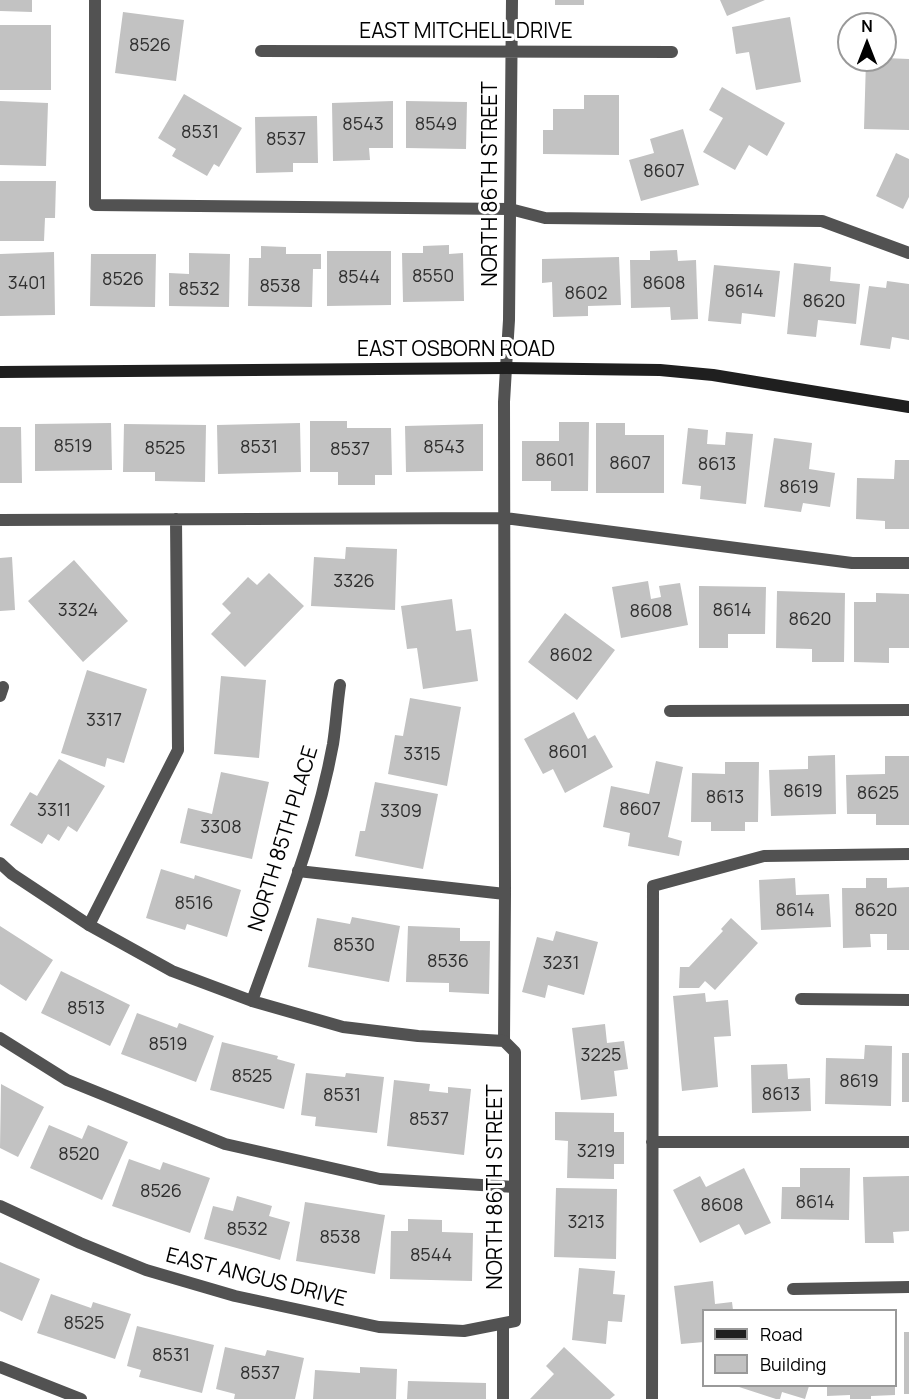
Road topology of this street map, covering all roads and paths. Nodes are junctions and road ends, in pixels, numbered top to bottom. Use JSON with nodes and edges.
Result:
{"nodes":[{"id":1,"x":95,"y":0,"type":"edge"},
{"id":2,"x":512,"y":0,"type":"edge"},
{"id":3,"x":261,"y":51,"type":"dead end"},
{"id":4,"x":511,"y":51,"type":"junction"},
{"id":5,"x":672,"y":52,"type":"dead end"},
{"id":6,"x":510,"y":209,"type":"junction"},
{"id":7,"x":909,"y":253,"type":"edge"},
{"id":8,"x":506,"y":368,"type":"junction"},
{"id":9,"x":0,"y":372,"type":"edge"},
{"id":10,"x":909,"y":407,"type":"edge"},
{"id":11,"x":504,"y":518,"type":"junction"},
{"id":12,"x":176,"y":519,"type":"junction"},
{"id":13,"x":0,"y":520,"type":"edge"},
{"id":14,"x":909,"y":563,"type":"edge"},
{"id":15,"x":340,"y":685,"type":"dead end"},
{"id":16,"x":909,"y":710,"type":"edge"},
{"id":17,"x":669,"y":711,"type":"dead end"},
{"id":18,"x":909,"y":854,"type":"edge"},
{"id":19,"x":0,"y":863,"type":"edge"},
{"id":20,"x":298,"y":871,"type":"junction"},
{"id":21,"x":506,"y":894,"type":"junction"},
{"id":22,"x":89,"y":925,"type":"junction"},
{"id":23,"x":801,"y":999,"type":"dead end"},
{"id":24,"x":909,"y":1000,"type":"edge"},
{"id":25,"x":252,"y":1001,"type":"junction"},
{"id":26,"x":0,"y":1038,"type":"edge"},
{"id":27,"x":504,"y":1041,"type":"junction"},
{"id":28,"x":652,"y":1142,"type":"junction"},
{"id":29,"x":909,"y":1142,"type":"edge"},
{"id":30,"x":515,"y":1186,"type":"junction"},
{"id":31,"x":0,"y":1206,"type":"edge"},
{"id":32,"x":909,"y":1287,"type":"edge"},
{"id":33,"x":794,"y":1288,"type":"dead end"},
{"id":34,"x":515,"y":1321,"type":"joint"},
{"id":35,"x":502,"y":1324,"type":"junction"},
{"id":36,"x":0,"y":1367,"type":"edge"},
{"id":37,"x":81,"y":1399,"type":"edge"},
{"id":38,"x":503,"y":1399,"type":"edge"},
{"id":39,"x":652,"y":1399,"type":"edge"}],
"edges":[{"from":1,"to":6,"type":"street"},
{"from":2,"to":4,"type":"street","name":"NORTH 86TH STREET"},
{"from":3,"to":4,"type":"street","name":"EAST MITCHELL DRIVE"},
{"from":4,"to":5,"type":"street","name":"EAST MITCHELL DRIVE"},
{"from":4,"to":6,"type":"street","name":"NORTH 86TH STREET"},
{"from":6,"to":7,"type":"street"},
{"from":6,"to":8,"type":"street","name":"NORTH 86TH STREET"},
{"from":8,"to":9,"type":"street","name":"EAST OSBORN ROAD"},
{"from":8,"to":10,"type":"street","name":"EAST OSBORN ROAD"},
{"from":8,"to":11,"type":"street","name":"NORTH 86TH STREET"},
{"from":11,"to":12,"type":"street"},
{"from":11,"to":14,"type":"street"},
{"from":11,"to":21,"type":"street","name":"NORTH 86TH STREET"},
{"from":12,"to":13,"type":"street"},
{"from":12,"to":22,"type":"street"},
{"from":15,"to":20,"type":"street","name":"NORTH 85TH PLACE"},
{"from":16,"to":17,"type":"street"},
{"from":18,"to":28,"type":"street"},
{"from":19,"to":22,"type":"street"},
{"from":20,"to":21,"type":"street"},
{"from":20,"to":25,"type":"street","name":"NORTH 85TH PLACE"},
{"from":21,"to":27,"type":"street","name":"NORTH 86TH STREET"},
{"from":22,"to":25,"type":"street"},
{"from":23,"to":24,"type":"street"},
{"from":25,"to":27,"type":"street"},
{"from":26,"to":30,"type":"street"},
{"from":27,"to":30,"type":"street","name":"NORTH 86TH STREET"},
{"from":28,"to":29,"type":"street"},
{"from":28,"to":39,"type":"street"},
{"from":30,"to":34,"type":"street","name":"NORTH 86TH STREET"},
{"from":31,"to":35,"type":"street","name":"EAST ANGUS DRIVE"},
{"from":32,"to":33,"type":"street"},
{"from":34,"to":35,"type":"street","name":"EAST ANGUS DRIVE"},
{"from":35,"to":38,"type":"street"},
{"from":36,"to":37,"type":"street"}]}
